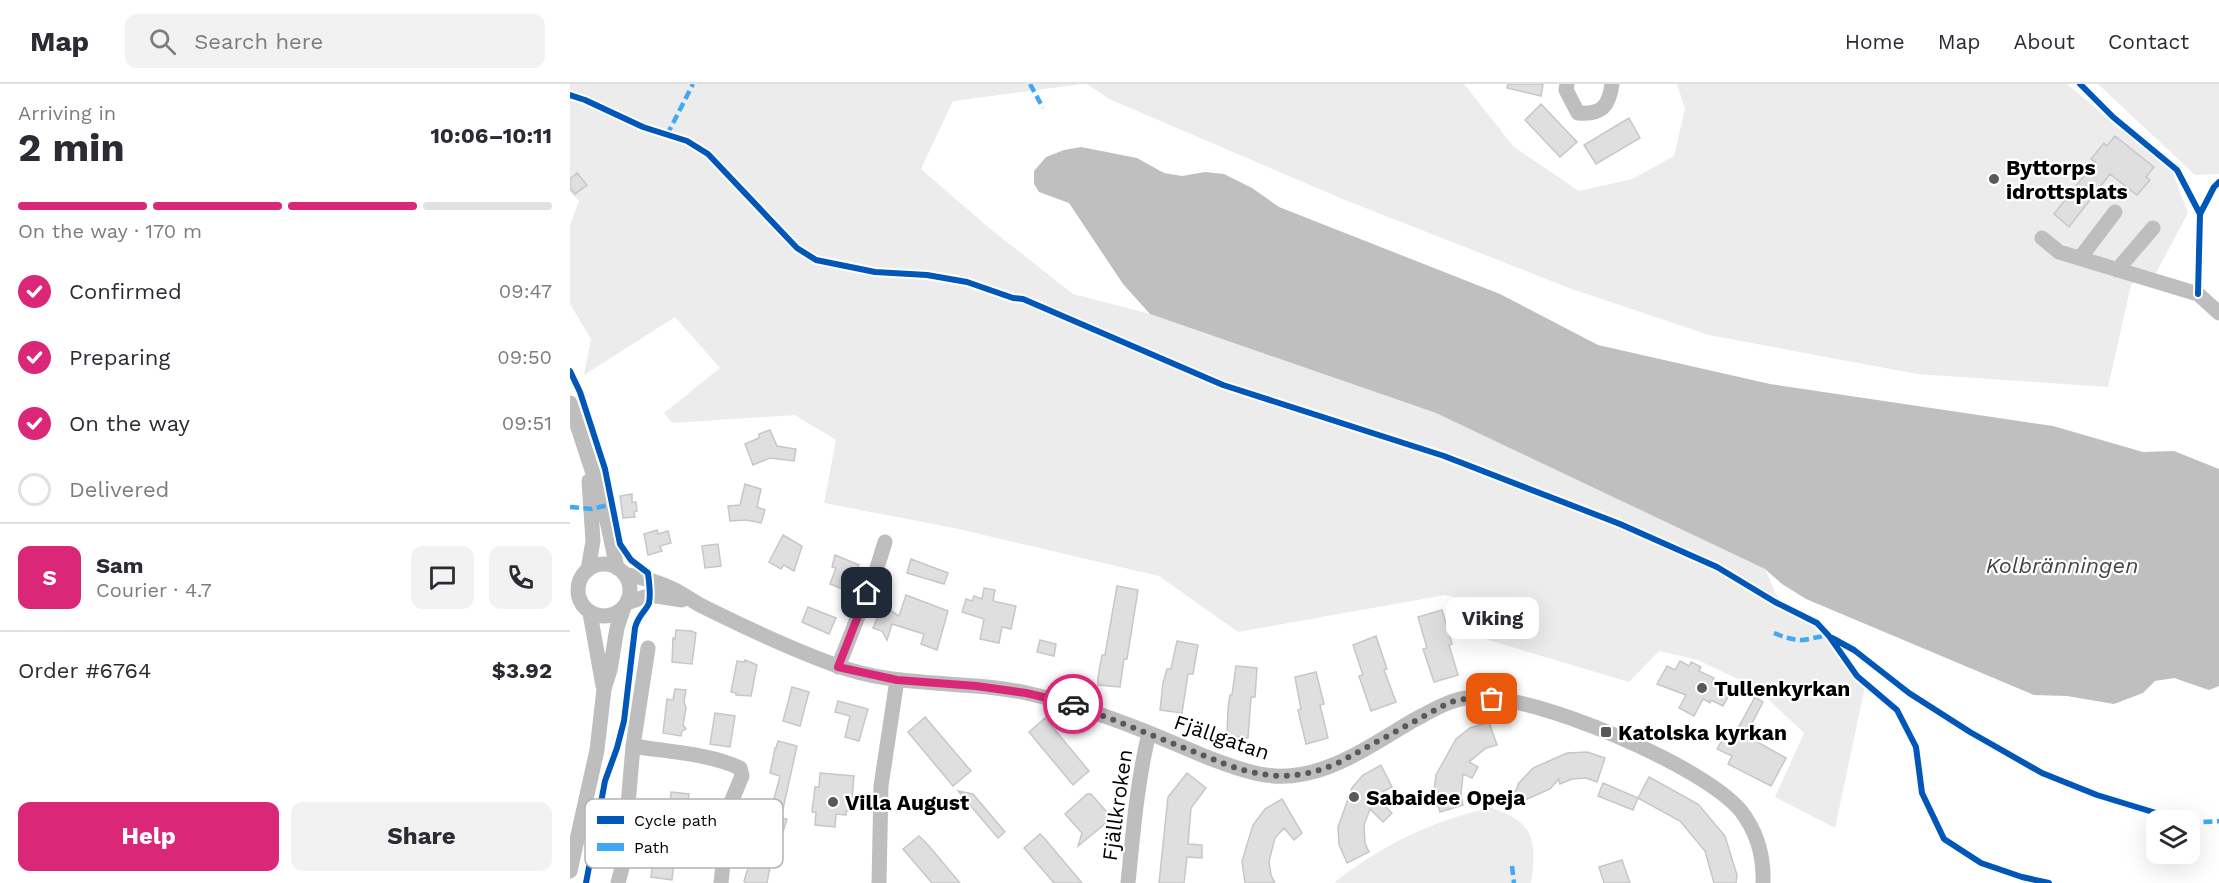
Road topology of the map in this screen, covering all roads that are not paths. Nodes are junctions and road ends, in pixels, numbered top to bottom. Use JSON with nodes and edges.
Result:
{"nodes":[{"id":1,"x":1566,"y":84,"type":"edge"},
{"id":2,"x":1612,"y":84,"type":"edge"},
{"id":3,"x":2115,"y":212,"type":"dead end"},
{"id":4,"x":2153,"y":228,"type":"dead end"},
{"id":5,"x":2042,"y":238,"type":"dead end"},
{"id":6,"x":2080,"y":258,"type":"junction"},
{"id":7,"x":2117,"y":270,"type":"junction"},
{"id":8,"x":2219,"y":313,"type":"edge"},
{"id":9,"x":570,"y":403,"type":"edge"},
{"id":10,"x":588,"y":460,"type":"junction"},
{"id":11,"x":885,"y":542,"type":"dead end"},
{"id":12,"x":620,"y":571,"type":"junction"},
{"id":13,"x":579,"y":579,"type":"edge"},
{"id":14,"x":697,"y":603,"type":"junction"},
{"id":15,"x":625,"y":605,"type":"junction"},
{"id":16,"x":570,"y":607,"type":"edge"},
{"id":17,"x":589,"y":611,"type":"junction"},
{"id":18,"x":648,"y":648,"type":"dead end"},
{"id":19,"x":838,"y":667,"type":"junction"},
{"id":20,"x":897,"y":680,"type":"junction"},
{"id":21,"x":604,"y":689,"type":"junction"},
{"id":22,"x":1149,"y":733,"type":"junction"},
{"id":23,"x":633,"y":746,"type":"junction"},
{"id":24,"x":586,"y":799,"type":"edge"},
{"id":25,"x":629,"y":799,"type":"edge"},
{"id":26,"x":732,"y":799,"type":"edge"},
{"id":27,"x":585,"y":804,"type":"edge"},
{"id":28,"x":622,"y":868,"type":"edge"},
{"id":29,"x":723,"y":868,"type":"edge"},
{"id":30,"x":570,"y":871,"type":"edge"},
{"id":31,"x":618,"y":883,"type":"edge"},
{"id":32,"x":721,"y":883,"type":"edge"},
{"id":33,"x":879,"y":883,"type":"edge"},
{"id":34,"x":1128,"y":883,"type":"edge"},
{"id":35,"x":1763,"y":883,"type":"edge"}],
"edges":[{"from":1,"to":2,"type":"street"},
{"from":3,"to":6,"type":"street"},
{"from":4,"to":7,"type":"street"},
{"from":5,"to":6,"type":"street"},
{"from":6,"to":7,"type":"street"},
{"from":7,"to":8,"type":"street"},
{"from":9,"to":10,"type":"street"},
{"from":10,"to":12,"type":"street"},
{"from":10,"to":13,"type":"street"},
{"from":11,"to":19,"type":"street"},
{"from":12,"to":13,"type":"street"},
{"from":12,"to":14,"type":"street","name":"Fjällgatan"},
{"from":12,"to":15,"type":"street"},
{"from":13,"to":17,"type":"street"},
{"from":14,"to":15,"type":"street","name":"Fjällgatan"},
{"from":14,"to":19,"type":"street","name":"Fjällgatan"},
{"from":15,"to":17,"type":"street"},
{"from":15,"to":21,"type":"street"},
{"from":16,"to":17,"type":"street"},
{"from":17,"to":21,"type":"street"},
{"from":18,"to":23,"type":"street"},
{"from":19,"to":20,"type":"street","name":"Fjällgatan"},
{"from":20,"to":22,"type":"street","name":"Fjällgatan"},
{"from":20,"to":33,"type":"street"},
{"from":21,"to":24,"type":"street"},
{"from":22,"to":34,"type":"street","name":"Fjällkroken"},
{"from":22,"to":35,"type":"street","name":"Fjällgatan"},
{"from":23,"to":25,"type":"street"},
{"from":23,"to":26,"type":"street"},
{"from":27,"to":30,"type":"street"},
{"from":28,"to":31,"type":"street"},
{"from":29,"to":32,"type":"street"}]}
